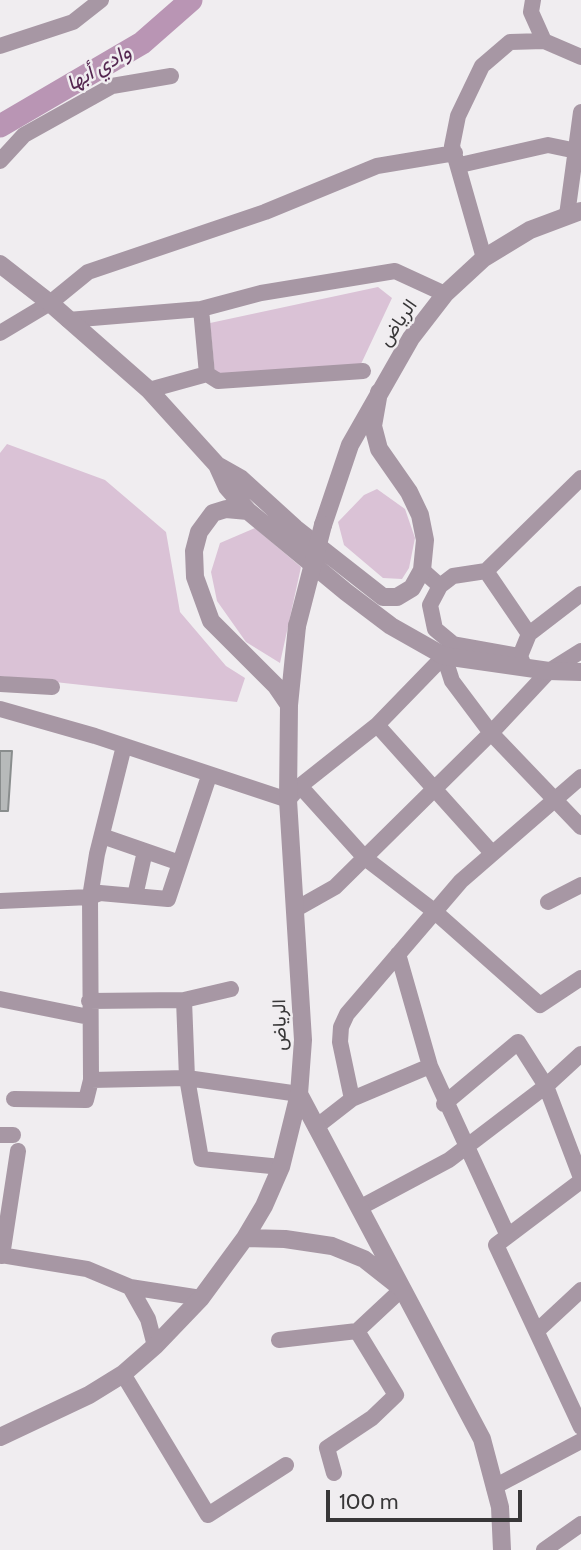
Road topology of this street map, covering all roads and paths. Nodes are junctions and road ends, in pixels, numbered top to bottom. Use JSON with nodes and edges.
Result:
{"nodes":[{"id":1,"x":101,"y":0,"type":"edge"},
{"id":2,"x":533,"y":0,"type":"edge"},
{"id":3,"x":544,"y":41,"type":"junction"},
{"id":4,"x":0,"y":46,"type":"edge"},
{"id":5,"x":581,"y":57,"type":"edge"},
{"id":6,"x":170,"y":76,"type":"dead end"},
{"id":7,"x":581,"y":112,"type":"edge"},
{"id":8,"x":578,"y":151,"type":"edge"},
{"id":9,"x":457,"y":159,"type":"junction"},
{"id":10,"x":0,"y":161,"type":"edge"},
{"id":11,"x":574,"y":213,"type":"edge"},
{"id":12,"x":484,"y":258,"type":"junction"},
{"id":13,"x":0,"y":264,"type":"edge"},
{"id":14,"x":445,"y":294,"type":"junction"},
{"id":15,"x":50,"y":303,"type":"junction"},
{"id":16,"x":201,"y":309,"type":"junction"},
{"id":17,"x":68,"y":320,"type":"junction"},
{"id":18,"x":0,"y":333,"type":"edge"},
{"id":19,"x":363,"y":371,"type":"dead end"},
{"id":20,"x":206,"y":374,"type":"junction"},
{"id":21,"x":149,"y":390,"type":"junction"},
{"id":22,"x":379,"y":392,"type":"junction"},
{"id":23,"x":217,"y":465,"type":"junction"},
{"id":24,"x":578,"y":486,"type":"edge"},
{"id":25,"x":248,"y":511,"type":"junction"},
{"id":26,"x":422,"y":570,"type":"junction"},
{"id":27,"x":486,"y":571,"type":"junction"},
{"id":28,"x":440,"y":586,"type":"junction"},
{"id":29,"x":581,"y":594,"type":"edge"},
{"id":30,"x":529,"y":634,"type":"junction"},
{"id":31,"x":581,"y":651,"type":"edge"},
{"id":32,"x":444,"y":656,"type":"junction"},
{"id":33,"x":522,"y":662,"type":"junction"},
{"id":34,"x":549,"y":671,"type":"junction"},
{"id":35,"x":580,"y":675,"type":"edge"},
{"id":36,"x":0,"y":684,"type":"edge"},
{"id":37,"x":51,"y":687,"type":"dead end"},
{"id":38,"x":289,"y":705,"type":"junction"},
{"id":39,"x":0,"y":709,"type":"edge"},
{"id":40,"x":377,"y":726,"type":"junction"},
{"id":41,"x":491,"y":733,"type":"junction"},
{"id":42,"x":124,"y":746,"type":"junction"},
{"id":43,"x":209,"y":776,"type":"junction"},
{"id":44,"x":581,"y":777,"type":"edge"},
{"id":45,"x":300,"y":786,"type":"junction"},
{"id":46,"x":435,"y":787,"type":"junction"},
{"id":47,"x":288,"y":800,"type":"junction"},
{"id":48,"x":556,"y":801,"type":"junction"},
{"id":49,"x":581,"y":827,"type":"edge"},
{"id":50,"x":102,"y":836,"type":"junction"},
{"id":51,"x":145,"y":851,"type":"junction"},
{"id":52,"x":492,"y":853,"type":"junction"},
{"id":53,"x":365,"y":858,"type":"junction"},
{"id":54,"x":180,"y":863,"type":"junction"},
{"id":55,"x":581,"y":885,"type":"edge"},
{"id":56,"x":135,"y":896,"type":"junction"},
{"id":57,"x":90,"y":897,"type":"junction"},
{"id":58,"x":0,"y":901,"type":"edge"},
{"id":59,"x":548,"y":902,"type":"dead end"},
{"id":60,"x":296,"y":909,"type":"junction"},
{"id":61,"x":434,"y":911,"type":"junction"},
{"id":62,"x":398,"y":954,"type":"junction"},
{"id":63,"x":581,"y":978,"type":"edge"},
{"id":64,"x":231,"y":989,"type":"dead end"},
{"id":65,"x":0,"y":999,"type":"edge"},
{"id":66,"x":184,"y":1000,"type":"junction"},
{"id":67,"x":89,"y":1009,"type":"junction"},
{"id":68,"x":581,"y":1054,"type":"edge"},
{"id":69,"x":430,"y":1066,"type":"junction"},
{"id":70,"x":187,"y":1078,"type":"junction"},
{"id":71,"x":91,"y":1080,"type":"junction"},
{"id":72,"x":546,"y":1086,"type":"junction"},
{"id":73,"x":299,"y":1094,"type":"junction"},
{"id":74,"x":14,"y":1099,"type":"dead end"},
{"id":75,"x":352,"y":1099,"type":"junction"},
{"id":76,"x":444,"y":1104,"type":"junction"},
{"id":77,"x":316,"y":1127,"type":"junction"},
{"id":78,"x":466,"y":1147,"type":"junction"},
{"id":79,"x":18,"y":1151,"type":"dead end"},
{"id":80,"x":281,"y":1167,"type":"junction"},
{"id":81,"x":581,"y":1180,"type":"edge"},
{"id":82,"x":361,"y":1207,"type":"junction"},
{"id":83,"x":508,"y":1237,"type":"junction"},
{"id":84,"x":244,"y":1238,"type":"junction"},
{"id":85,"x":1,"y":1256,"type":"edge"},
{"id":86,"x":130,"y":1287,"type":"junction"},
{"id":87,"x":402,"y":1290,"type":"junction"},
{"id":88,"x":581,"y":1290,"type":"edge"},
{"id":89,"x":201,"y":1298,"type":"junction"},
{"id":90,"x":538,"y":1330,"type":"junction"},
{"id":91,"x":357,"y":1331,"type":"junction"},
{"id":92,"x":279,"y":1340,"type":"dead end"},
{"id":93,"x":155,"y":1346,"type":"junction"},
{"id":94,"x":123,"y":1374,"type":"junction"},
{"id":95,"x":579,"y":1416,"type":"edge"},
{"id":96,"x":0,"y":1437,"type":"edge"},
{"id":97,"x":581,"y":1441,"type":"edge"},
{"id":98,"x":286,"y":1465,"type":"dead end"},
{"id":99,"x":334,"y":1473,"type":"dead end"},
{"id":100,"x":494,"y":1486,"type":"junction"},
{"id":101,"x":581,"y":1524,"type":"edge"},
{"id":102,"x":502,"y":1550,"type":"edge"},
{"id":103,"x":544,"y":1550,"type":"edge"}],
"edges":[{"from":1,"to":4,"type":"street"},
{"from":2,"to":3,"type":"street"},
{"from":3,"to":5,"type":"street"},
{"from":3,"to":9,"type":"street"},
{"from":6,"to":10,"type":"street"},
{"from":7,"to":8,"type":"street"},
{"from":8,"to":9,"type":"street"},
{"from":8,"to":11,"type":"street"},
{"from":9,"to":12,"type":"street"},
{"from":9,"to":15,"type":"street"},
{"from":11,"to":12,"type":"street","name":"الرياض"},
{"from":12,"to":14,"type":"street","name":"الرياض"},
{"from":13,"to":15,"type":"street"},
{"from":14,"to":16,"type":"street"},
{"from":14,"to":22,"type":"street","name":"الرياض"},
{"from":15,"to":17,"type":"street"},
{"from":15,"to":18,"type":"street"},
{"from":16,"to":17,"type":"street"},
{"from":16,"to":20,"type":"street"},
{"from":17,"to":21,"type":"street"},
{"from":19,"to":20,"type":"street"},
{"from":20,"to":21,"type":"street"},
{"from":21,"to":23,"type":"street"},
{"from":22,"to":26,"type":"street"},
{"from":22,"to":38,"type":"street","name":"الرياض","bridge":true},
{"from":23,"to":25,"type":"street"},
{"from":23,"to":26,"type":"street"},
{"from":24,"to":27,"type":"street"},
{"from":25,"to":32,"type":"street"},
{"from":25,"to":38,"type":"street"},
{"from":26,"to":28,"type":"street"},
{"from":27,"to":28,"type":"street"},
{"from":27,"to":30,"type":"street"},
{"from":28,"to":33,"type":"street"},
{"from":29,"to":30,"type":"street"},
{"from":30,"to":33,"type":"street"},
{"from":31,"to":34,"type":"street"},
{"from":32,"to":33,"type":"street"},
{"from":32,"to":40,"type":"street"},
{"from":32,"to":41,"type":"street"},
{"from":33,"to":34,"type":"street"},
{"from":34,"to":35,"type":"street"},
{"from":34,"to":41,"type":"street"},
{"from":36,"to":37,"type":"street"},
{"from":38,"to":47,"type":"street","name":"الرياض"},
{"from":39,"to":42,"type":"street"},
{"from":40,"to":45,"type":"street"},
{"from":40,"to":46,"type":"street"},
{"from":41,"to":46,"type":"street"},
{"from":41,"to":48,"type":"street"},
{"from":42,"to":43,"type":"street"},
{"from":42,"to":50,"type":"street"},
{"from":43,"to":47,"type":"street"},
{"from":43,"to":54,"type":"street"},
{"from":44,"to":48,"type":"street"},
{"from":45,"to":47,"type":"street"},
{"from":45,"to":53,"type":"street"},
{"from":46,"to":52,"type":"street"},
{"from":46,"to":53,"type":"street"},
{"from":47,"to":60,"type":"street","name":"الرياض"},
{"from":48,"to":49,"type":"street"},
{"from":48,"to":52,"type":"street"},
{"from":50,"to":51,"type":"street"},
{"from":50,"to":57,"type":"street"},
{"from":51,"to":54,"type":"street"},
{"from":51,"to":56,"type":"street"},
{"from":52,"to":61,"type":"street"},
{"from":53,"to":60,"type":"street"},
{"from":53,"to":61,"type":"street"},
{"from":54,"to":56,"type":"street"},
{"from":55,"to":59,"type":"street"},
{"from":56,"to":57,"type":"street"},
{"from":57,"to":58,"type":"street"},
{"from":57,"to":67,"type":"street"},
{"from":60,"to":73,"type":"street","name":"الرياض"},
{"from":61,"to":62,"type":"street"},
{"from":61,"to":63,"type":"street"},
{"from":62,"to":69,"type":"street"},
{"from":62,"to":75,"type":"street"},
{"from":64,"to":66,"type":"street"},
{"from":65,"to":67,"type":"street"},
{"from":66,"to":67,"type":"street"},
{"from":66,"to":70,"type":"street"},
{"from":67,"to":71,"type":"street"},
{"from":68,"to":72,"type":"street"},
{"from":69,"to":75,"type":"street"},
{"from":69,"to":76,"type":"street"},
{"from":70,"to":71,"type":"street"},
{"from":70,"to":73,"type":"street"},
{"from":70,"to":80,"type":"street"},
{"from":71,"to":74,"type":"street"},
{"from":72,"to":76,"type":"street"},
{"from":72,"to":78,"type":"street"},
{"from":72,"to":81,"type":"street"},
{"from":73,"to":77,"type":"street"},
{"from":73,"to":80,"type":"street","name":"الرياض"},
{"from":75,"to":77,"type":"street"},
{"from":76,"to":78,"type":"street"},
{"from":77,"to":82,"type":"street"},
{"from":78,"to":82,"type":"street"},
{"from":78,"to":83,"type":"street"},
{"from":79,"to":85,"type":"street"},
{"from":80,"to":84,"type":"street","name":"الرياض"},
{"from":81,"to":83,"type":"street"},
{"from":82,"to":87,"type":"street"},
{"from":83,"to":90,"type":"street"},
{"from":84,"to":87,"type":"street"},
{"from":84,"to":89,"type":"street","name":"الرياض"},
{"from":85,"to":86,"type":"street"},
{"from":86,"to":89,"type":"street"},
{"from":86,"to":93,"type":"street"},
{"from":87,"to":91,"type":"street"},
{"from":87,"to":100,"type":"street"},
{"from":88,"to":90,"type":"street"},
{"from":89,"to":93,"type":"street","name":"الرياض"},
{"from":90,"to":95,"type":"street"},
{"from":91,"to":92,"type":"street"},
{"from":91,"to":99,"type":"street"},
{"from":93,"to":94,"type":"street","name":"الرياض"},
{"from":94,"to":96,"type":"street","name":"الرياض"},
{"from":94,"to":98,"type":"street"},
{"from":97,"to":100,"type":"street"},
{"from":100,"to":102,"type":"street"},
{"from":101,"to":103,"type":"street"}]}
